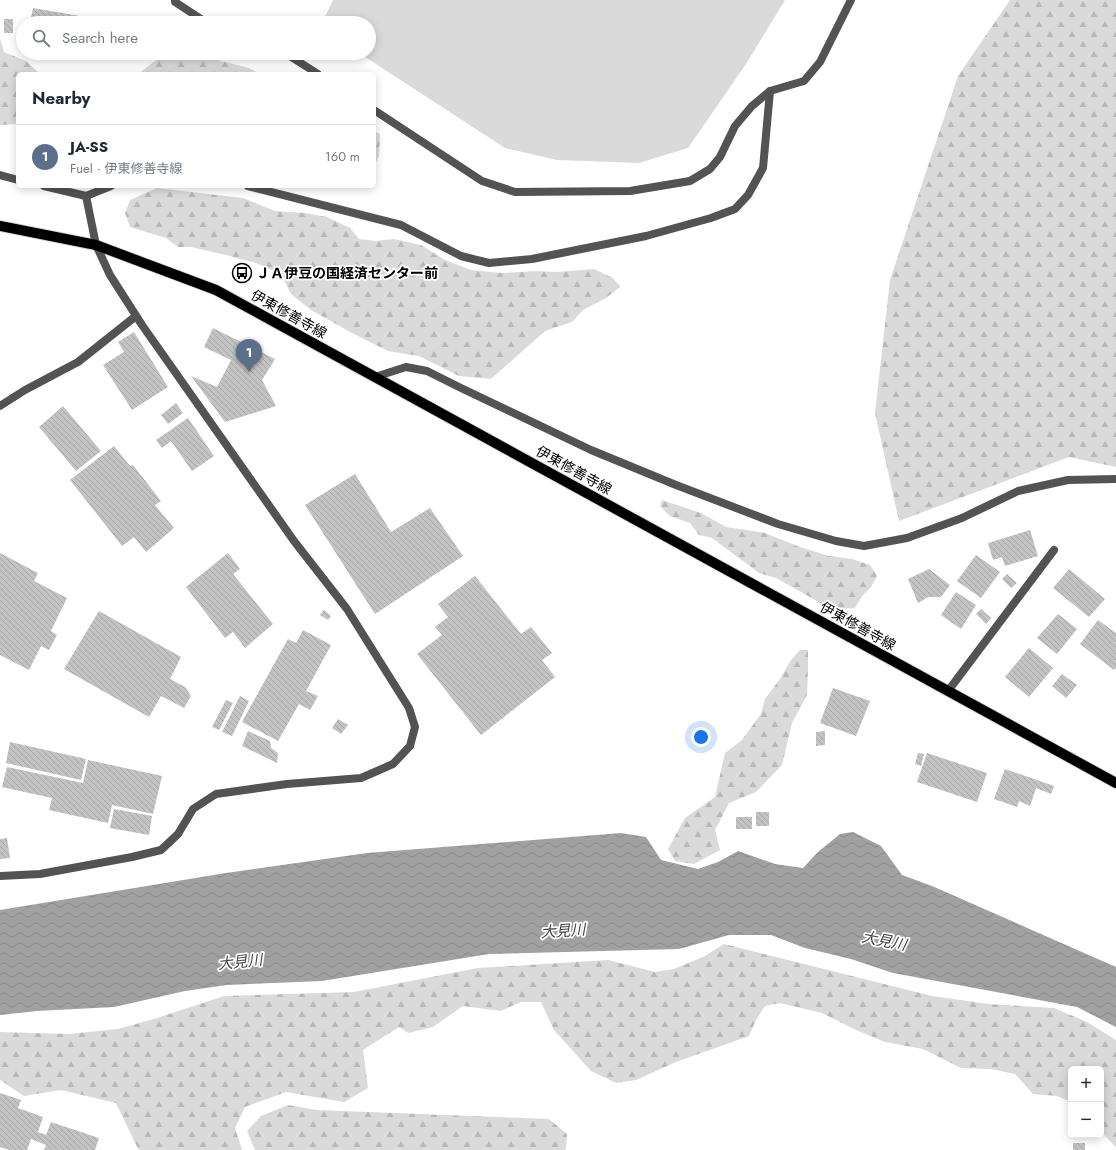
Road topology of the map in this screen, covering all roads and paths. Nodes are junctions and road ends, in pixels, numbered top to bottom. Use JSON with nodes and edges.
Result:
{"nodes":[{"id":1,"x":175,"y":0,"type":"edge"},
{"id":2,"x":851,"y":0,"type":"edge"},
{"id":3,"x":196,"y":16,"type":"edge"},
{"id":4,"x":296,"y":60,"type":"edge"},
{"id":5,"x":315,"y":72,"type":"edge"},
{"id":6,"x":770,"y":90,"type":"junction"},
{"id":7,"x":376,"y":111,"type":"edge"},
{"id":8,"x":0,"y":175,"type":"edge"},
{"id":9,"x":16,"y":179,"type":"edge"},
{"id":10,"x":52,"y":188,"type":"edge"},
{"id":11,"x":106,"y":188,"type":"edge"},
{"id":12,"x":256,"y":188,"type":"edge"},
{"id":13,"x":86,"y":196,"type":"junction"},
{"id":14,"x":0,"y":226,"type":"edge"},
{"id":15,"x":96,"y":245,"type":"junction"},
{"id":16,"x":136,"y":316,"type":"junction"},
{"id":17,"x":375,"y":377,"type":"junction"},
{"id":18,"x":0,"y":406,"type":"edge"},
{"id":19,"x":1116,"y":479,"type":"edge"},
{"id":20,"x":1054,"y":550,"type":"dead end"},
{"id":21,"x":948,"y":691,"type":"junction"},
{"id":22,"x":1116,"y":783,"type":"edge"},
{"id":23,"x":0,"y":876,"type":"edge"}],
"edges":[{"from":1,"to":3,"type":"street"},
{"from":2,"to":6,"type":"street"},
{"from":4,"to":5,"type":"street"},
{"from":6,"to":7,"type":"street"},
{"from":6,"to":12,"type":"street"},
{"from":8,"to":9,"type":"street"},
{"from":10,"to":13,"type":"street"},
{"from":11,"to":13,"type":"street"},
{"from":13,"to":15,"type":"street"},
{"from":14,"to":15,"type":"main road","name":"伊東修善寺線"},
{"from":15,"to":16,"type":"street"},
{"from":15,"to":17,"type":"main road","name":"伊東修善寺線"},
{"from":16,"to":18,"type":"street"},
{"from":16,"to":23,"type":"street"},
{"from":17,"to":19,"type":"street"},
{"from":17,"to":21,"type":"main road","name":"伊東修善寺線"},
{"from":20,"to":21,"type":"street"},
{"from":21,"to":22,"type":"main road","name":"伊東修善寺線"}]}
